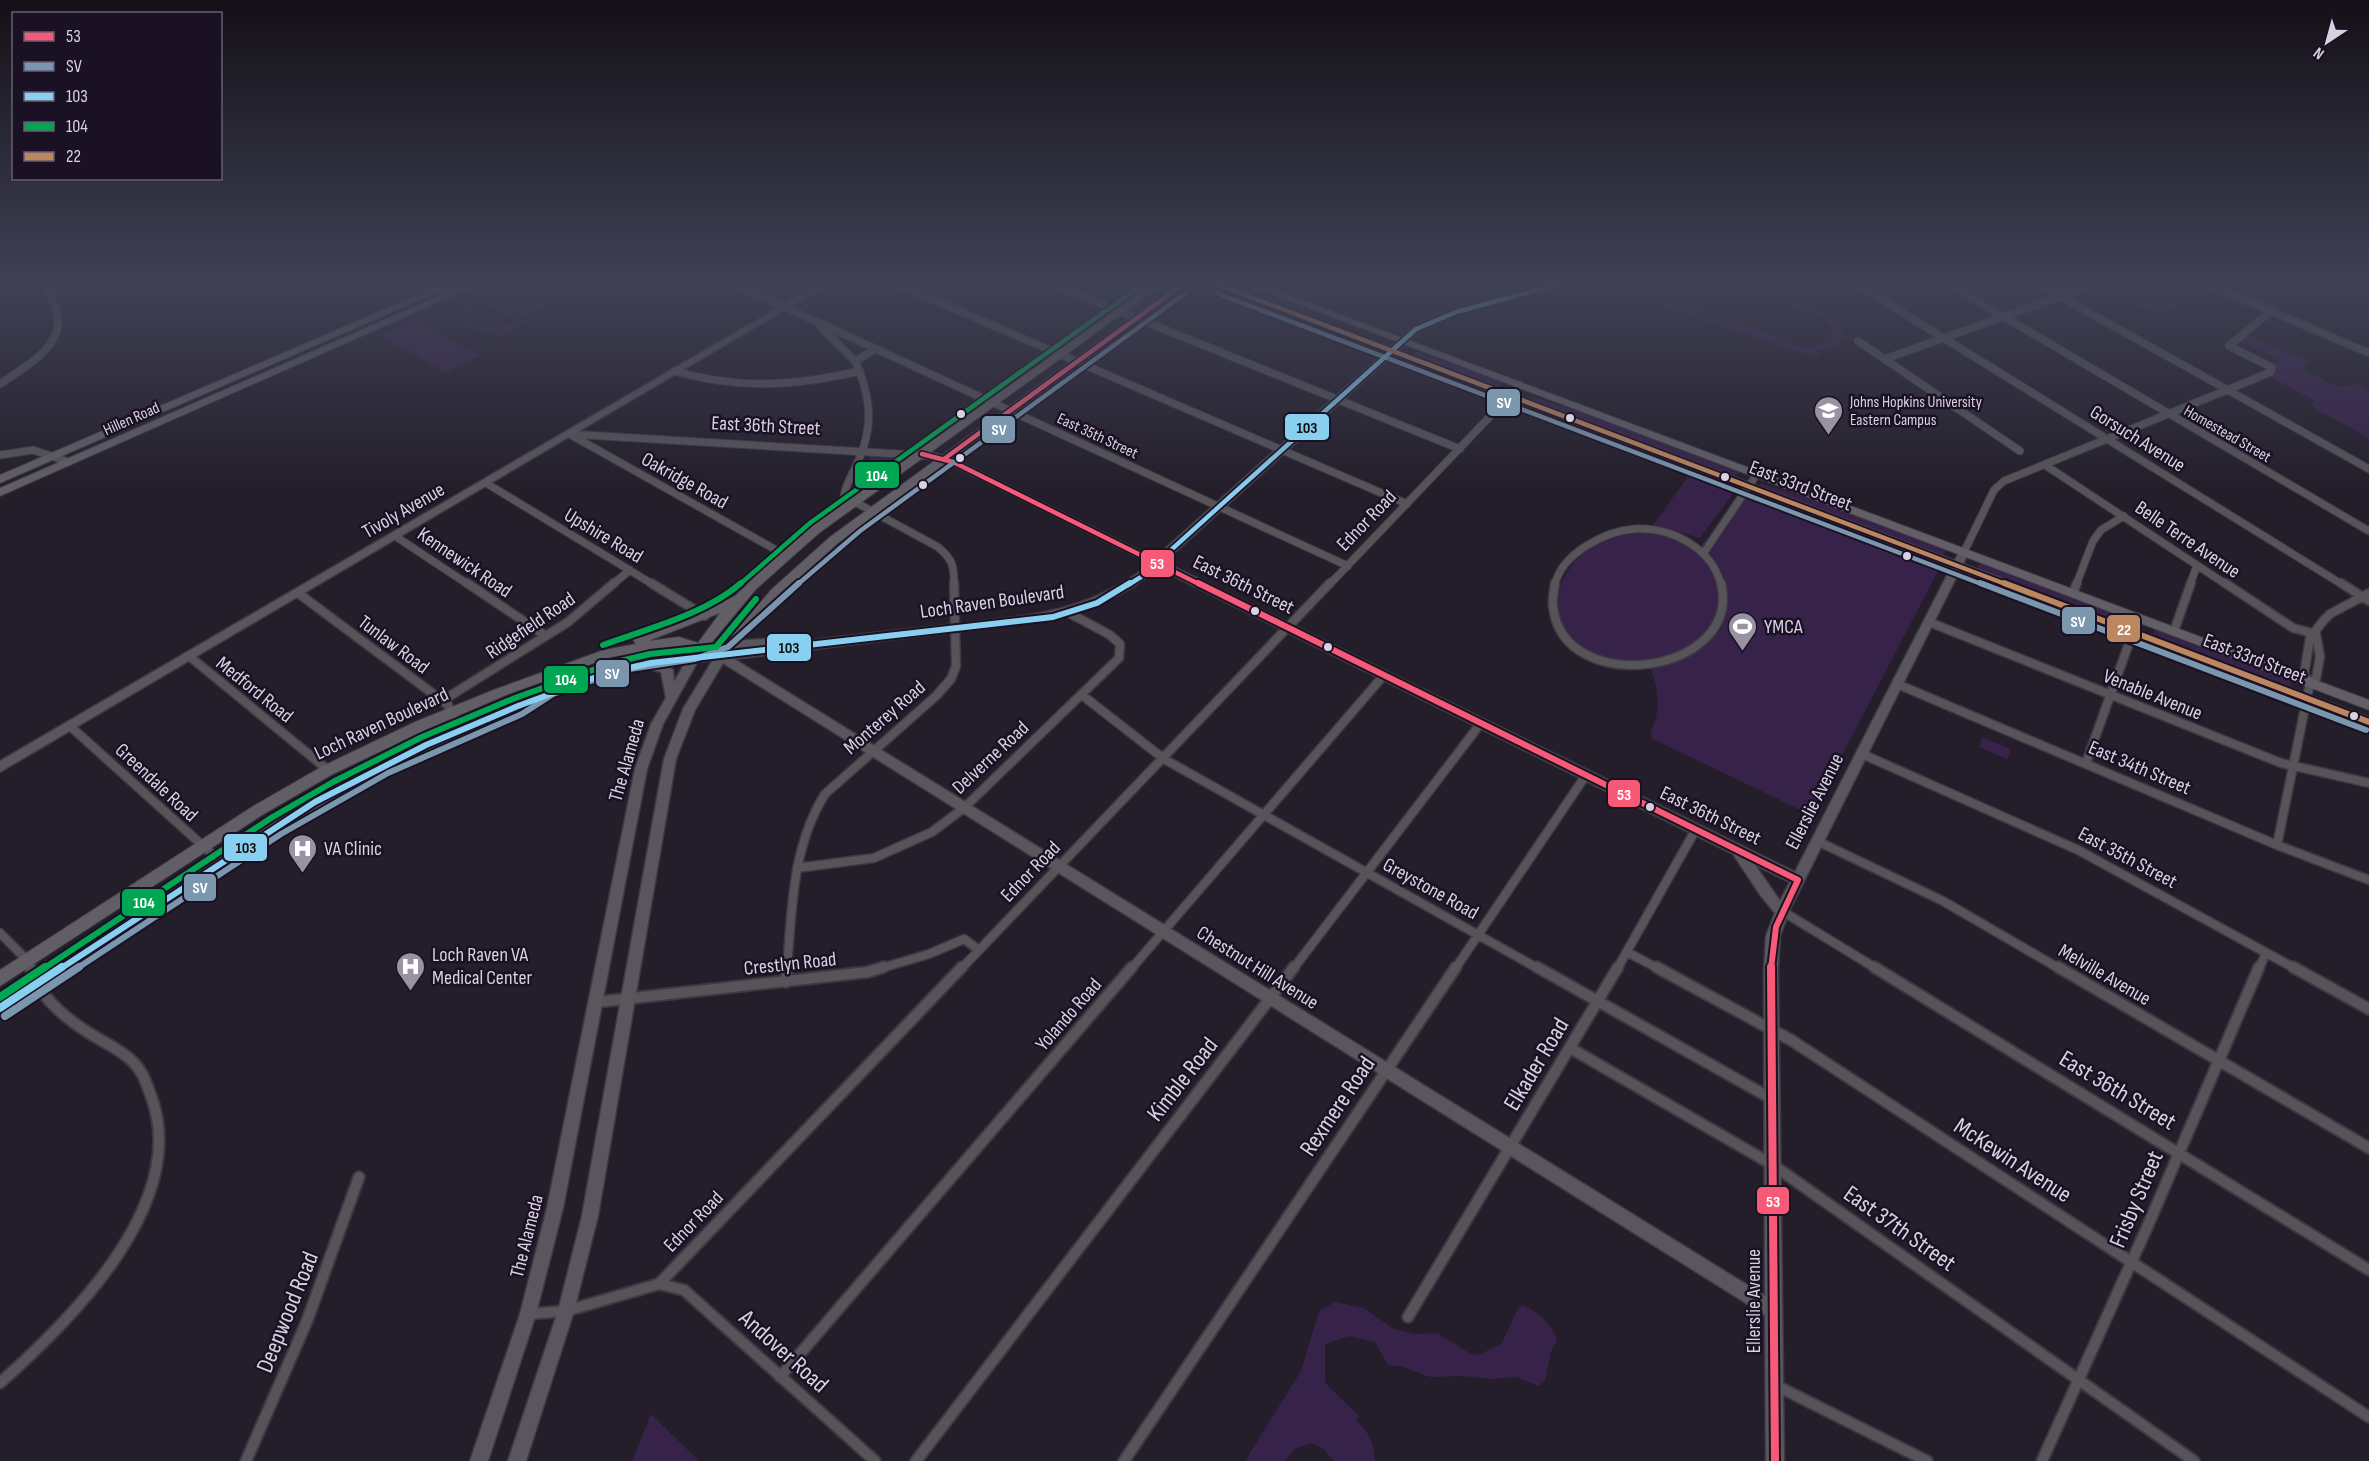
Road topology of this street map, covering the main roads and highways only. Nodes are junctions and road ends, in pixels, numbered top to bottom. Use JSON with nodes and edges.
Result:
{"nodes":[{"id":1,"x":290,"y":353,"type":"edge"},
{"id":2,"x":317,"y":353,"type":"edge"},
{"id":3,"x":1061,"y":353,"type":"edge"},
{"id":4,"x":1089,"y":353,"type":"edge"},
{"id":5,"x":1399,"y":353,"type":"edge"},
{"id":6,"x":1435,"y":353,"type":"edge"},
{"id":7,"x":0,"y":479,"type":"edge"},
{"id":8,"x":0,"y":492,"type":"edge"},
{"id":9,"x":750,"y":589,"type":"junction"},
{"id":10,"x":763,"y":606,"type":"junction"},
{"id":11,"x":730,"y":644,"type":"junction"},
{"id":12,"x":697,"y":653,"type":"junction"},
{"id":13,"x":591,"y":659,"type":"junction"},
{"id":14,"x":2369,"y":705,"type":"edge"},
{"id":15,"x":518,"y":706,"type":"junction"},
{"id":16,"x":2369,"y":722,"type":"edge"},
{"id":17,"x":0,"y":979,"type":"edge"},
{"id":18,"x":0,"y":1008,"type":"edge"}],
"edges":[{"from":1,"to":7,"type":"main road","name":"Hillen Road"},
{"from":2,"to":8,"type":"main road","name":"Hillen Road"},
{"from":3,"to":9,"type":"main road","name":"The Alameda"},
{"from":4,"to":10,"type":"main road"},
{"from":5,"to":16,"type":"main road","name":"East 33rd Street"},
{"from":6,"to":14,"type":"main road","name":"East 33rd Street"},
{"from":9,"to":12,"type":"main road","name":"The Alameda"},
{"from":9,"to":13,"type":"main road"},
{"from":10,"to":11,"type":"main road"},
{"from":10,"to":12,"type":"main road"},
{"from":11,"to":12,"type":"main road","name":"Loch Raven Boulevard"},
{"from":11,"to":12,"type":"main road","name":"Loch Raven Boulevard"},
{"from":12,"to":13,"type":"main road","name":"Loch Raven Boulevard"},
{"from":12,"to":15,"type":"main road","name":"Loch Raven Boulevard"},
{"from":12,"to":15,"type":"main road"},
{"from":13,"to":17,"type":"main road","name":"Loch Raven Boulevard"},
{"from":15,"to":18,"type":"main road","name":"Loch Raven Boulevard"}]}
